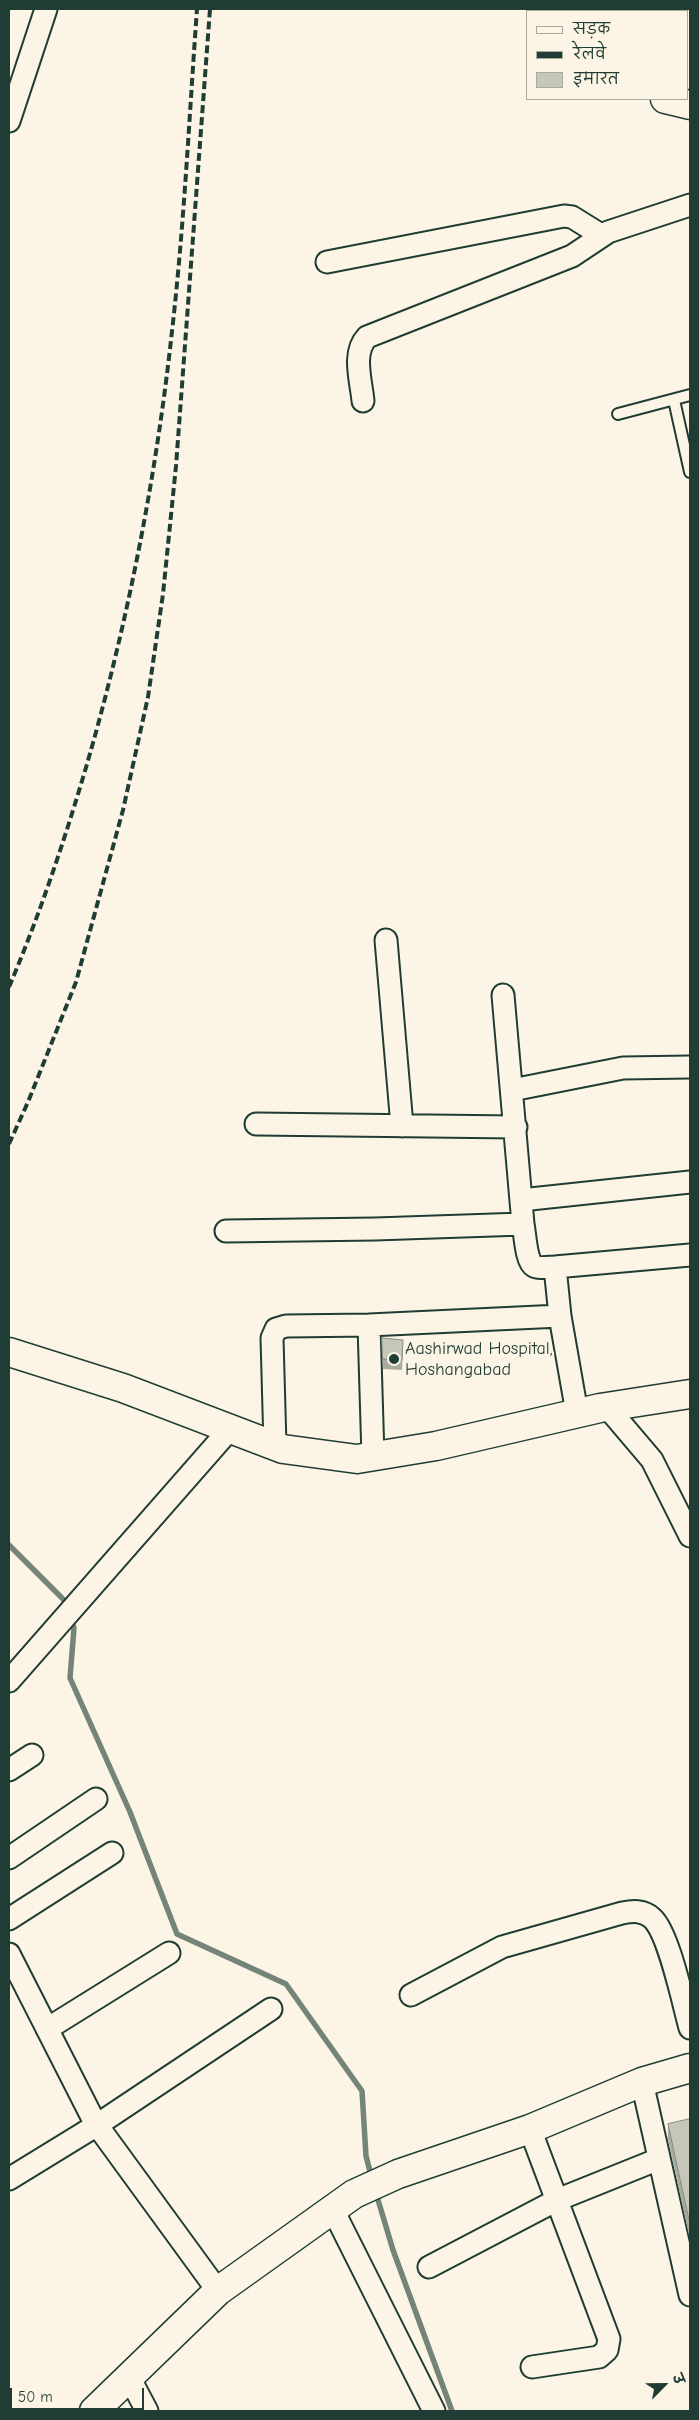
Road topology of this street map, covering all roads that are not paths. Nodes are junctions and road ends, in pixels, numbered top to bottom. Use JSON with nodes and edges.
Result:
{"nodes":[{"id":1,"x":46,"y":9,"type":"edge"},
{"id":2,"x":17,"y":76,"type":"edge"},
{"id":3,"x":669,"y":100,"type":"edge"},
{"id":4,"x":690,"y":105,"type":"edge"},
{"id":5,"x":9,"y":121,"type":"edge"},
{"id":6,"x":690,"y":205,"type":"edge"},
{"id":7,"x":601,"y":235,"type":"junction"},
{"id":8,"x":326,"y":262,"type":"dead end"},
{"id":9,"x":690,"y":394,"type":"edge"},
{"id":10,"x":674,"y":400,"type":"junction"},
{"id":11,"x":362,"y":401,"type":"dead end"},
{"id":12,"x":618,"y":414,"type":"dead end"},
{"id":13,"x":690,"y":472,"type":"edge"},
{"id":14,"x":386,"y":940,"type":"dead end"},
{"id":15,"x":503,"y":995,"type":"dead end"},
{"id":16,"x":690,"y":1067,"type":"edge"},
{"id":17,"x":512,"y":1090,"type":"junction"},
{"id":18,"x":256,"y":1124,"type":"dead end"},
{"id":19,"x":402,"y":1126,"type":"junction"},
{"id":20,"x":516,"y":1126,"type":"junction"},
{"id":21,"x":690,"y":1182,"type":"edge"},
{"id":22,"x":521,"y":1200,"type":"junction"},
{"id":23,"x":523,"y":1224,"type":"junction"},
{"id":24,"x":226,"y":1231,"type":"dead end"},
{"id":25,"x":690,"y":1255,"type":"edge"},
{"id":26,"x":555,"y":1267,"type":"junction"},
{"id":27,"x":560,"y":1316,"type":"junction"},
{"id":28,"x":369,"y":1325,"type":"junction"},
{"id":29,"x":9,"y":1352,"type":"edge"},
{"id":30,"x":690,"y":1394,"type":"edge"},
{"id":31,"x":607,"y":1407,"type":"junction"},
{"id":32,"x":577,"y":1413,"type":"junction"},
{"id":33,"x":230,"y":1429,"type":"junction"},
{"id":34,"x":275,"y":1446,"type":"junction"},
{"id":35,"x":373,"y":1457,"type":"junction"},
{"id":36,"x":690,"y":1536,"type":"edge"},
{"id":37,"x":9,"y":1681,"type":"edge"},
{"id":38,"x":32,"y":1755,"type":"dead end"},
{"id":39,"x":9,"y":1770,"type":"edge"},
{"id":40,"x":96,"y":1799,"type":"dead end"},
{"id":41,"x":112,"y":1853,"type":"dead end"},
{"id":42,"x":9,"y":1858,"type":"edge"},
{"id":43,"x":9,"y":1919,"type":"edge"},
{"id":44,"x":169,"y":1953,"type":"dead end"},
{"id":45,"x":9,"y":1954,"type":"edge"},
{"id":46,"x":682,"y":1971,"type":"edge"},
{"id":47,"x":411,"y":1996,"type":"dead end"},
{"id":48,"x":271,"y":2009,"type":"dead end"},
{"id":49,"x":690,"y":2028,"type":"edge"},
{"id":50,"x":47,"y":2029,"type":"junction"},
{"id":51,"x":690,"y":2068,"type":"edge"},
{"id":52,"x":642,"y":2082,"type":"junction"},
{"id":53,"x":97,"y":2126,"type":"junction"},
{"id":54,"x":530,"y":2129,"type":"junction"},
{"id":55,"x":659,"y":2159,"type":"junction"},
{"id":56,"x":9,"y":2179,"type":"edge"},
{"id":57,"x":557,"y":2200,"type":"junction"},
{"id":58,"x":343,"y":2201,"type":"junction"},
{"id":59,"x":430,"y":2267,"type":"dead end"},
{"id":60,"x":218,"y":2291,"type":"junction"},
{"id":61,"x":690,"y":2295,"type":"edge"},
{"id":62,"x":532,"y":2367,"type":"dead end"},
{"id":63,"x":129,"y":2378,"type":"junction"},
{"id":64,"x":94,"y":2411,"type":"edge"},
{"id":65,"x":147,"y":2411,"type":"edge"},
{"id":66,"x":434,"y":2411,"type":"edge"}],
"edges":[{"from":1,"to":2,"type":"street"},
{"from":2,"to":5,"type":"street"},
{"from":3,"to":4,"type":"street"},
{"from":6,"to":7,"type":"street"},
{"from":7,"to":8,"type":"street"},
{"from":7,"to":11,"type":"street"},
{"from":9,"to":10,"type":"lane"},
{"from":10,"to":12,"type":"lane"},
{"from":10,"to":13,"type":"lane"},
{"from":14,"to":19,"type":"street"},
{"from":15,"to":17,"type":"street"},
{"from":16,"to":17,"type":"street"},
{"from":17,"to":20,"type":"street"},
{"from":18,"to":19,"type":"street"},
{"from":19,"to":20,"type":"street"},
{"from":20,"to":22,"type":"street"},
{"from":21,"to":22,"type":"street"},
{"from":22,"to":23,"type":"street"},
{"from":23,"to":24,"type":"street"},
{"from":23,"to":26,"type":"street"},
{"from":25,"to":26,"type":"street"},
{"from":26,"to":27,"type":"street"},
{"from":27,"to":28,"type":"street"},
{"from":27,"to":32,"type":"street"},
{"from":28,"to":34,"type":"street"},
{"from":28,"to":35,"type":"street"},
{"from":29,"to":33,"type":"street"},
{"from":30,"to":31,"type":"street"},
{"from":31,"to":32,"type":"street"},
{"from":31,"to":36,"type":"street"},
{"from":32,"to":35,"type":"street"},
{"from":33,"to":34,"type":"street"},
{"from":33,"to":37,"type":"street"},
{"from":34,"to":35,"type":"street"},
{"from":38,"to":39,"type":"street"},
{"from":40,"to":42,"type":"street"},
{"from":41,"to":43,"type":"street"},
{"from":44,"to":50,"type":"street"},
{"from":45,"to":50,"type":"street"},
{"from":46,"to":47,"type":"street"},
{"from":46,"to":49,"type":"street"},
{"from":48,"to":53,"type":"street"},
{"from":50,"to":53,"type":"street"},
{"from":51,"to":52,"type":"street"},
{"from":52,"to":54,"type":"street"},
{"from":52,"to":55,"type":"street"},
{"from":53,"to":56,"type":"street"},
{"from":53,"to":60,"type":"street"},
{"from":54,"to":57,"type":"street"},
{"from":54,"to":58,"type":"street"},
{"from":55,"to":57,"type":"street"},
{"from":55,"to":61,"type":"street"},
{"from":57,"to":59,"type":"street"},
{"from":57,"to":62,"type":"street"},
{"from":58,"to":60,"type":"street"},
{"from":58,"to":66,"type":"street"},
{"from":60,"to":63,"type":"street"},
{"from":63,"to":64,"type":"street"},
{"from":63,"to":65,"type":"street"}]}
